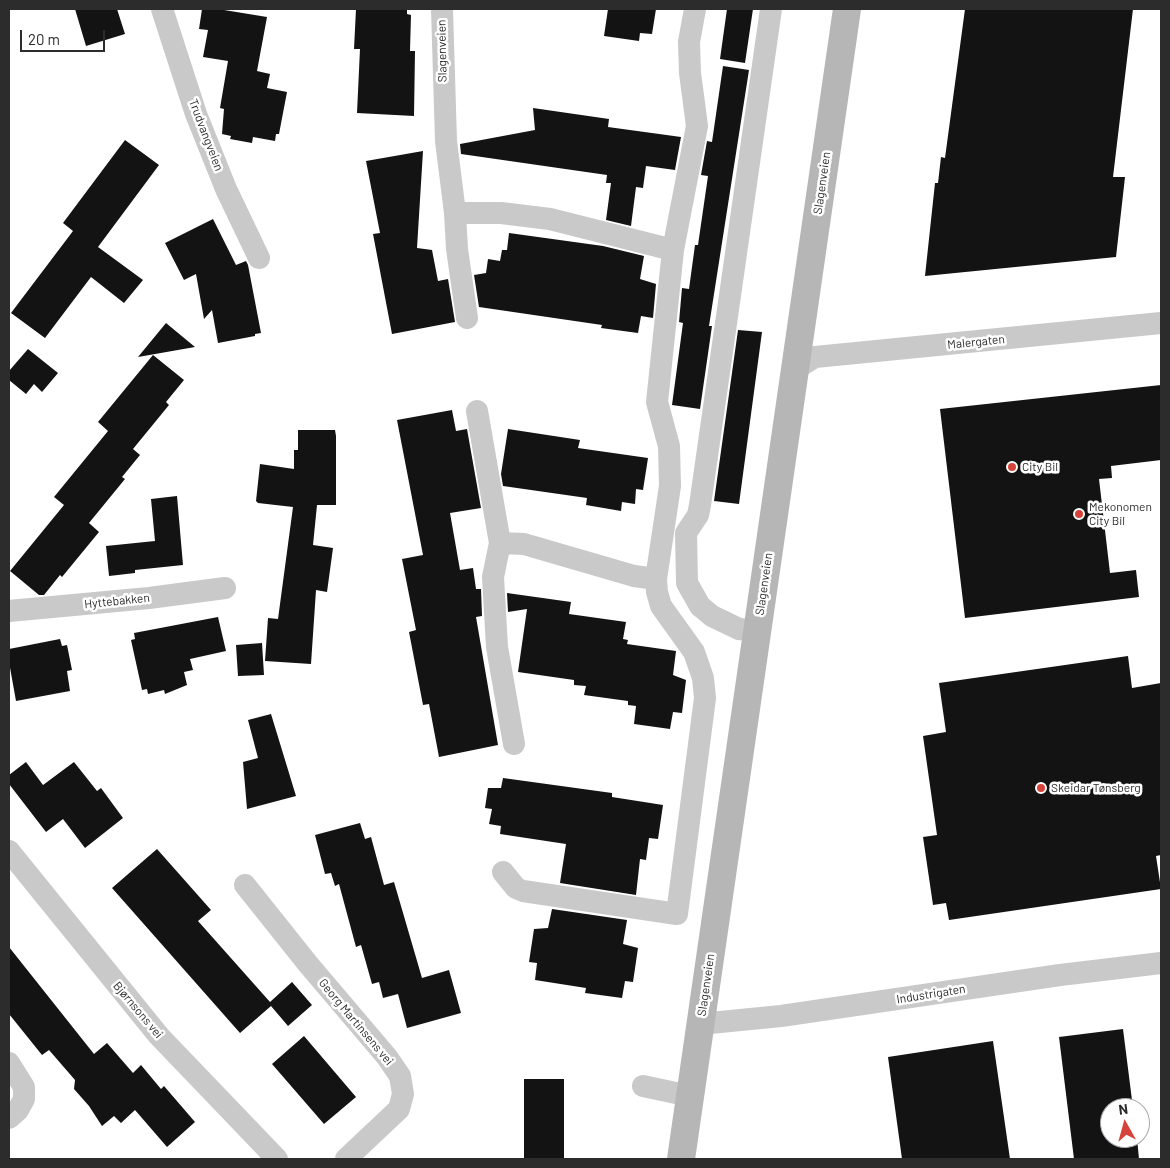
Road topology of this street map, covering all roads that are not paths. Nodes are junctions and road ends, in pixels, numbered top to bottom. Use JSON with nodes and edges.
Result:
{"nodes":[{"id":1,"x":162,"y":9,"type":"edge"},
{"id":2,"x":442,"y":9,"type":"edge"},
{"id":3,"x":695,"y":9,"type":"edge"},
{"id":4,"x":771,"y":9,"type":"edge"},
{"id":5,"x":847,"y":9,"type":"edge"},
{"id":6,"x":456,"y":213,"type":"junction"},
{"id":7,"x":673,"y":250,"type":"junction"},
{"id":8,"x":259,"y":258,"type":"dead end"},
{"id":9,"x":467,"y":318,"type":"dead end"},
{"id":10,"x":1161,"y":323,"type":"edge"},
{"id":11,"x":794,"y":370,"type":"junction"},
{"id":12,"x":477,"y":411,"type":"dead end"},
{"id":13,"x":667,"y":513,"type":"junction"},
{"id":14,"x":686,"y":533,"type":"junction"},
{"id":15,"x":500,"y":543,"type":"junction"},
{"id":16,"x":656,"y":579,"type":"junction"},
{"id":17,"x":225,"y":588,"type":"dead end"},
{"id":18,"x":9,"y":611,"type":"edge"},
{"id":19,"x":757,"y":631,"type":"junction"},
{"id":20,"x":514,"y":744,"type":"dead end"},
{"id":21,"x":9,"y":851,"type":"edge"},
{"id":22,"x":504,"y":872,"type":"dead end"},
{"id":23,"x":245,"y":885,"type":"dead end"},
{"id":24,"x":1161,"y":963,"type":"edge"},
{"id":25,"x":700,"y":1024,"type":"junction"},
{"id":26,"x":9,"y":1062,"type":"edge"},
{"id":27,"x":643,"y":1086,"type":"dead end"},
{"id":28,"x":690,"y":1096,"type":"junction"},
{"id":29,"x":9,"y":1118,"type":"edge"},
{"id":30,"x":277,"y":1159,"type":"edge"},
{"id":31,"x":346,"y":1159,"type":"edge"},
{"id":32,"x":681,"y":1159,"type":"edge"}],
"edges":[{"from":1,"to":8,"type":"street","name":"Trudvangveien"},
{"from":2,"to":6,"type":"street","name":"Slagenveien"},
{"from":3,"to":7,"type":"street"},
{"from":4,"to":14,"type":"street"},
{"from":5,"to":11,"type":"main road","name":"Slagenveien"},
{"from":6,"to":7,"type":"street"},
{"from":6,"to":9,"type":"street","name":"Slagenveien"},
{"from":7,"to":13,"type":"street"},
{"from":10,"to":11,"type":"street","name":"Malergaten"},
{"from":11,"to":19,"type":"main road","name":"Slagenveien"},
{"from":12,"to":15,"type":"street"},
{"from":13,"to":14,"type":"street"},
{"from":13,"to":16,"type":"street"},
{"from":14,"to":19,"type":"street"},
{"from":15,"to":16,"type":"street"},
{"from":15,"to":20,"type":"street"},
{"from":16,"to":22,"type":"street"},
{"from":17,"to":18,"type":"street","name":"Hyttebakken"},
{"from":19,"to":25,"type":"main road","name":"Slagenveien"},
{"from":21,"to":30,"type":"street","name":"Bjørnsons vei"},
{"from":23,"to":31,"type":"street","name":"Georg Martinsens vei"},
{"from":24,"to":25,"type":"street","name":"Industrigaten"},
{"from":25,"to":28,"type":"main road","name":"Slagenveien"},
{"from":26,"to":29,"type":"street"},
{"from":27,"to":28,"type":"street"},
{"from":28,"to":32,"type":"main road","name":"Slagenveien"}]}
